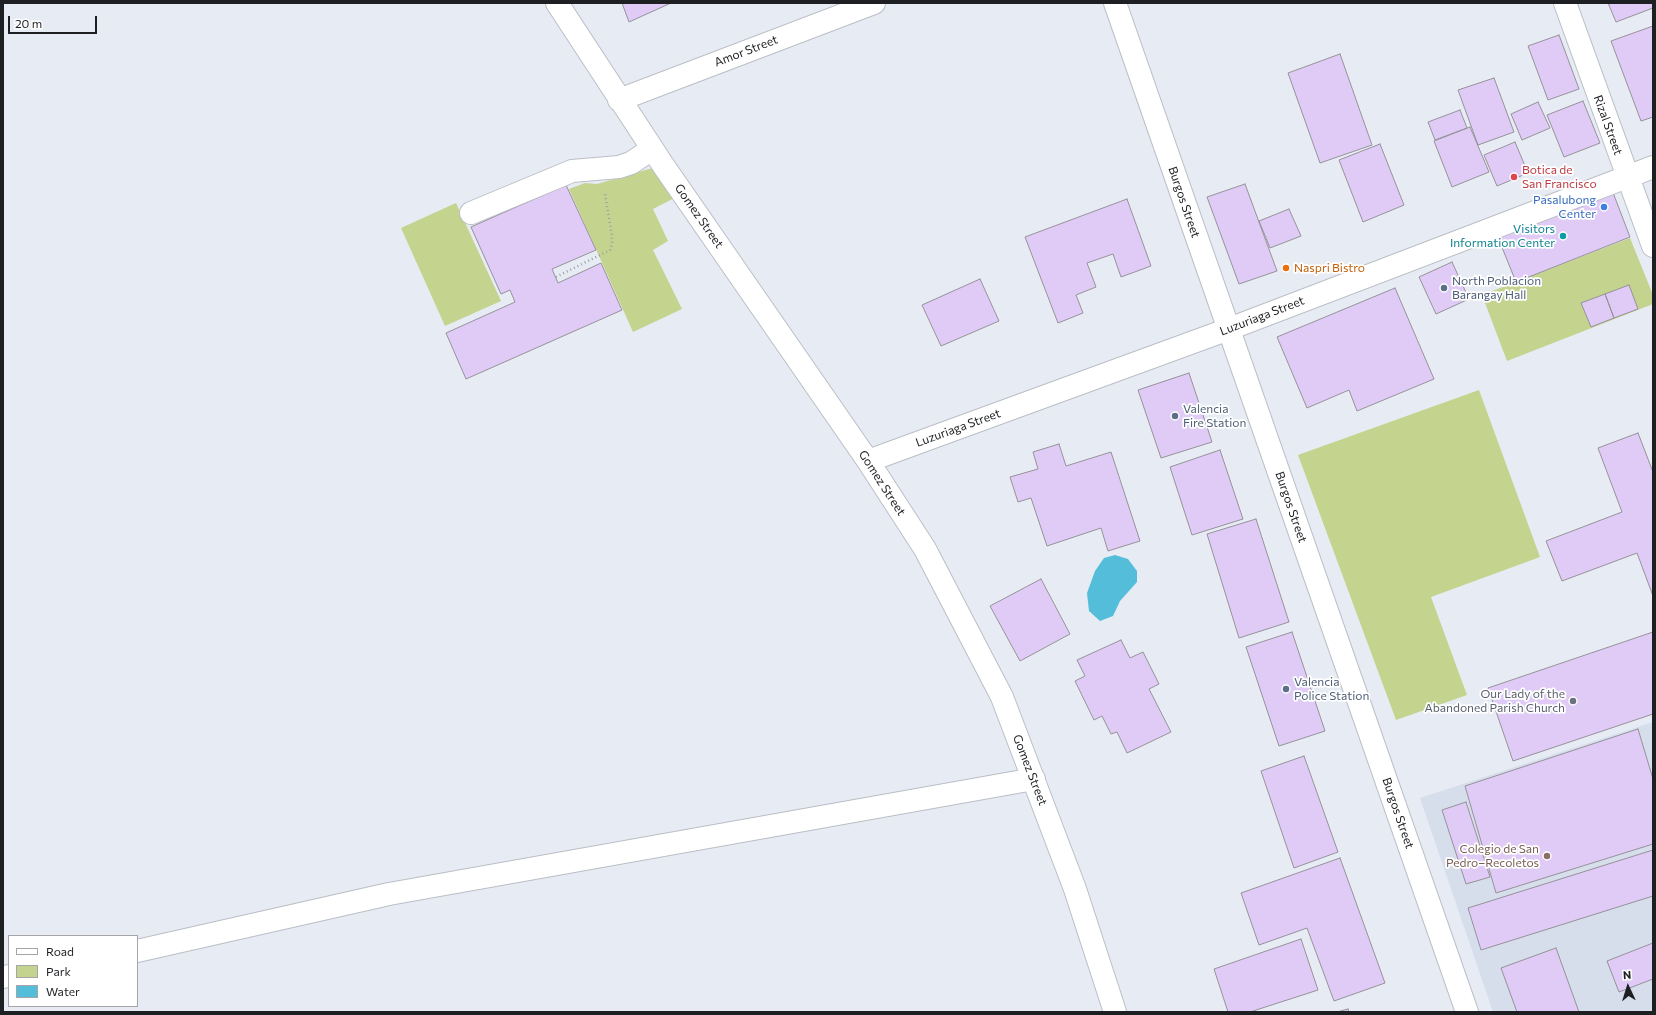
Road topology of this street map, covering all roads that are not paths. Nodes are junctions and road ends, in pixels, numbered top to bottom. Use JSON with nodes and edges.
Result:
{"nodes":[{"id":1,"x":557,"y":3,"type":"edge"},
{"id":2,"x":874,"y":3,"type":"edge"},
{"id":3,"x":1114,"y":3,"type":"edge"},
{"id":4,"x":1565,"y":3,"type":"edge"},
{"id":5,"x":619,"y":100,"type":"junction"},
{"id":6,"x":652,"y":149,"type":"junction"},
{"id":7,"x":1653,"y":167,"type":"edge"},
{"id":8,"x":1627,"y":177,"type":"junction"},
{"id":9,"x":471,"y":213,"type":"dead end"},
{"id":10,"x":1653,"y":246,"type":"edge"},
{"id":11,"x":1229,"y":329,"type":"junction"},
{"id":12,"x":868,"y":461,"type":"junction"},
{"id":13,"x":1034,"y":779,"type":"junction"},
{"id":14,"x":138,"y":951,"type":"edge"},
{"id":15,"x":1115,"y":1012,"type":"edge"},
{"id":16,"x":1468,"y":1012,"type":"edge"}],
"edges":[{"from":1,"to":5,"type":"street","name":"Gomez Street"},
{"from":2,"to":5,"type":"street","name":"Amor Street"},
{"from":3,"to":11,"type":"street","name":"Burgos Street"},
{"from":4,"to":8,"type":"street","name":"Rizal Street"},
{"from":5,"to":6,"type":"street","name":"Gomez Street"},
{"from":6,"to":9,"type":"street"},
{"from":6,"to":12,"type":"street","name":"Gomez Street"},
{"from":7,"to":8,"type":"street","name":"Luzuriaga Street"},
{"from":8,"to":10,"type":"street","name":"Rizal Street"},
{"from":8,"to":11,"type":"street","name":"Luzuriaga Street"},
{"from":11,"to":12,"type":"street","name":"Luzuriaga Street"},
{"from":11,"to":16,"type":"street","name":"Burgos Street"},
{"from":12,"to":13,"type":"street","name":"Gomez Street"},
{"from":13,"to":14,"type":"street"},
{"from":13,"to":15,"type":"street","name":"Gomez Street"}]}
